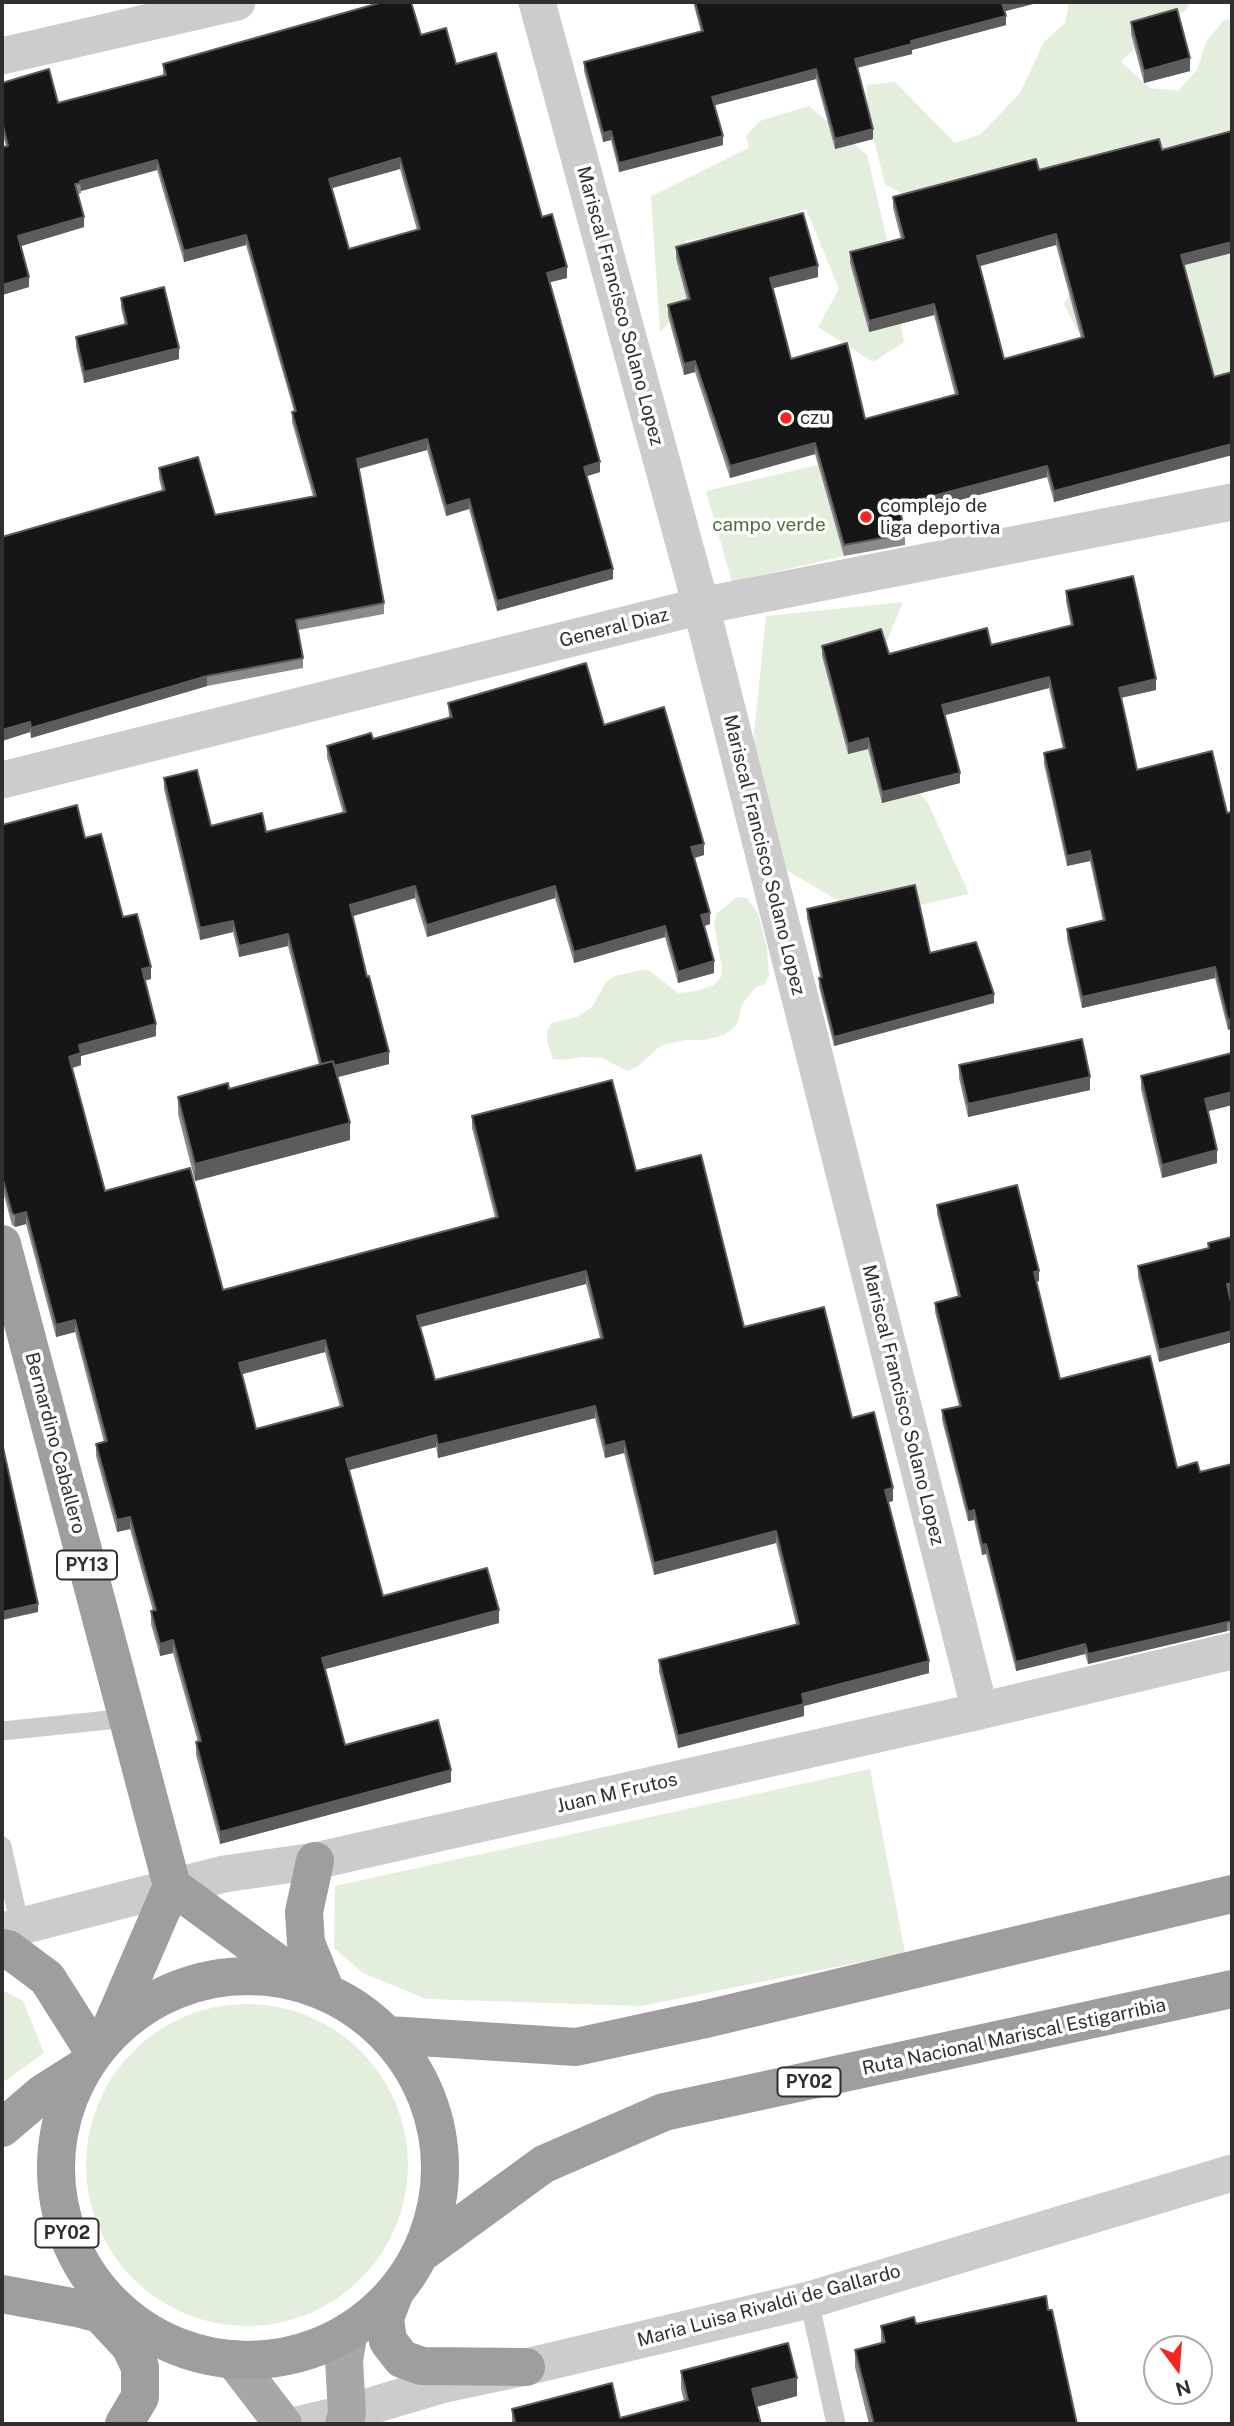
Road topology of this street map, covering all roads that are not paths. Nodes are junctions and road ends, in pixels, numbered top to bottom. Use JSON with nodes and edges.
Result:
{"nodes":[{"id":1,"x":237,"y":2,"type":"edge"},
{"id":2,"x":537,"y":2,"type":"edge"},
{"id":3,"x":2,"y":56,"type":"edge"},
{"id":4,"x":1232,"y":502,"type":"edge"},
{"id":5,"x":701,"y":606,"type":"junction"},
{"id":6,"x":2,"y":780,"type":"edge"},
{"id":7,"x":2,"y":1244,"type":"edge"},
{"id":8,"x":1232,"y":1651,"type":"edge"},
{"id":9,"x":981,"y":1711,"type":"junction"},
{"id":10,"x":128,"y":1718,"type":"junction"},
{"id":11,"x":2,"y":1731,"type":"edge"},
{"id":12,"x":2,"y":1846,"type":"edge"},
{"id":13,"x":315,"y":1861,"type":"junction"},
{"id":14,"x":172,"y":1886,"type":"junction"},
{"id":15,"x":1232,"y":1894,"type":"edge"},
{"id":16,"x":8,"y":1935,"type":"edge"},
{"id":17,"x":316,"y":1988,"type":"junction"},
{"id":18,"x":1232,"y":1989,"type":"edge"},
{"id":19,"x":388,"y":2035,"type":"junction"},
{"id":20,"x":95,"y":2053,"type":"junction"},
{"id":21,"x":2,"y":2128,"type":"edge"},
{"id":22,"x":1232,"y":2173,"type":"edge"},
{"id":23,"x":419,"y":2255,"type":"junction"},
{"id":24,"x":395,"y":2292,"type":"junction"},
{"id":25,"x":2,"y":2294,"type":"edge"},
{"id":26,"x":808,"y":2300,"type":"junction"},
{"id":27,"x":118,"y":2319,"type":"junction"},
{"id":28,"x":349,"y":2330,"type":"junction"},
{"id":29,"x":233,"y":2359,"type":"junction"},
{"id":30,"x":526,"y":2367,"type":"junction"},
{"id":31,"x":345,"y":2419,"type":"edge"},
{"id":32,"x":124,"y":2424,"type":"edge"},
{"id":33,"x":283,"y":2424,"type":"edge"},
{"id":34,"x":301,"y":2424,"type":"edge"},
{"id":35,"x":836,"y":2424,"type":"edge"}],
"edges":[{"from":1,"to":3,"type":"street"},
{"from":2,"to":5,"type":"street","name":"Mariscal Francisco Solano Lopez"},
{"from":4,"to":5,"type":"street","name":"General Diaz"},
{"from":5,"to":6,"type":"street","name":"General Diaz"},
{"from":5,"to":9,"type":"street","name":"Mariscal Francisco Solano Lopez"},
{"from":7,"to":10,"type":"highway","name":"Bernardino Caballero","number":"PY13"},
{"from":8,"to":9,"type":"street","name":"Juan M Frutos"},
{"from":9,"to":13,"type":"street","name":"Juan M Frutos"},
{"from":10,"to":11,"type":"lane"},
{"from":10,"to":14,"type":"highway","name":"Bernardino Caballero","number":"PY13"},
{"from":12,"to":16,"type":"lane"},
{"from":13,"to":14,"type":"street","name":"Juan M Frutos"},
{"from":13,"to":17,"type":"highway"},
{"from":14,"to":16,"type":"street","name":"Juan M Frutos"},
{"from":14,"to":17,"type":"highway"},
{"from":14,"to":20,"type":"highway"},
{"from":15,"to":19,"type":"highway"},
{"from":16,"to":20,"type":"highway"},
{"from":17,"to":19,"type":"highway","number":"PY02"},
{"from":17,"to":20,"type":"highway","number":"PY02"},
{"from":18,"to":23,"type":"highway","name":"Ruta Nacional Mariscal Estigarribia","number":"PY02"},
{"from":19,"to":23,"type":"highway","number":"PY02"},
{"from":20,"to":21,"type":"highway","number":"PY02"},
{"from":20,"to":27,"type":"highway","number":"PY02"},
{"from":22,"to":26,"type":"street","name":"Maria Luisa Rivaldi de Gallardo"},
{"from":23,"to":24,"type":"highway","number":"PY02"},
{"from":24,"to":28,"type":"highway","number":"PY02"},
{"from":24,"to":30,"type":"highway"},
{"from":25,"to":27,"type":"highway","number":"PY02"},
{"from":26,"to":30,"type":"street","name":"Maria Luisa Rivaldi de Gallardo"},
{"from":26,"to":35,"type":"lane"},
{"from":27,"to":29,"type":"highway","number":"PY02"},
{"from":27,"to":32,"type":"highway"},
{"from":28,"to":29,"type":"highway","number":"PY02"},
{"from":28,"to":31,"type":"main road"},
{"from":29,"to":33,"type":"main road"},
{"from":30,"to":31,"type":"street","name":"Maria Luisa Rivaldi de Gallardo"},
{"from":31,"to":34,"type":"street","name":"Maria Luisa Rivaldi de Gallardo"}]}
